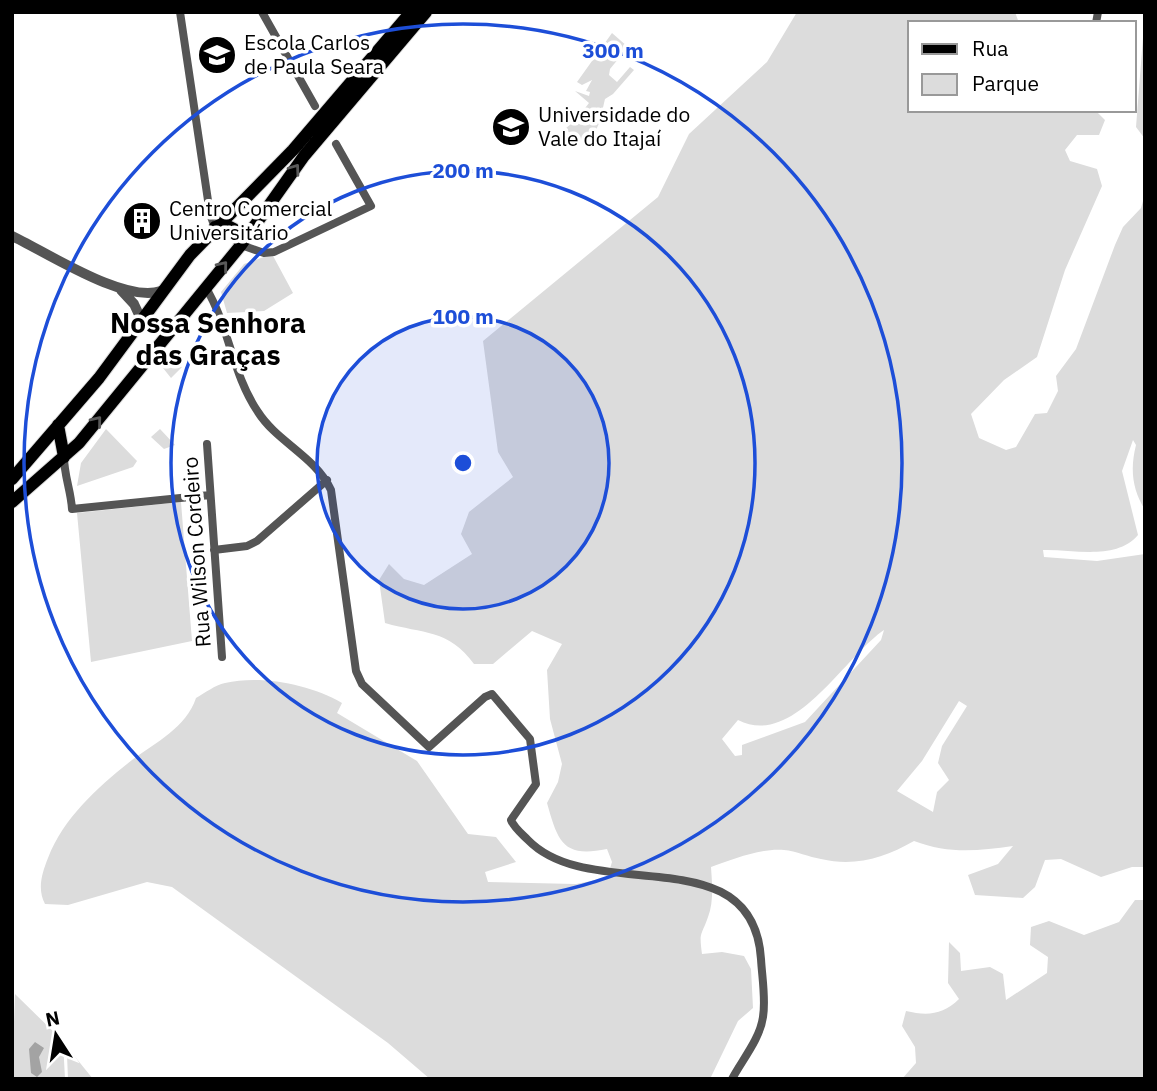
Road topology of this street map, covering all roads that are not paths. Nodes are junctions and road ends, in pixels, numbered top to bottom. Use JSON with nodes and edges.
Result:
{"nodes":[{"id":1,"x":180,"y":12,"type":"edge"},
{"id":2,"x":262,"y":12,"type":"edge"},
{"id":3,"x":411,"y":12,"type":"edge"},
{"id":4,"x":426,"y":12,"type":"edge"},
{"id":5,"x":314,"y":106,"type":"dead end"},
{"id":6,"x":336,"y":144,"type":"dead end"},
{"id":7,"x":215,"y":228,"type":"junction"},
{"id":8,"x":12,"y":236,"type":"edge"},
{"id":9,"x":241,"y":245,"type":"junction"},
{"id":10,"x":118,"y":288,"type":"junction"},
{"id":11,"x":206,"y":288,"type":"junction"},
{"id":12,"x":161,"y":290,"type":"junction"},
{"id":13,"x":141,"y":319,"type":"junction"},
{"id":14,"x":58,"y":425,"type":"junction"},
{"id":15,"x":207,"y":444,"type":"dead end"},
{"id":16,"x":64,"y":457,"type":"junction"},
{"id":17,"x":12,"y":479,"type":"edge"},
{"id":18,"x":327,"y":480,"type":"junction"},
{"id":19,"x":210,"y":495,"type":"junction"},
{"id":20,"x":12,"y":502,"type":"edge"},
{"id":21,"x":214,"y":550,"type":"junction"},
{"id":22,"x":222,"y":657,"type":"dead end"},
{"id":23,"x":732,"y":1079,"type":"edge"}],
"edges":[{"from":1,"to":7,"type":"street"},
{"from":2,"to":5,"type":"street"},
{"from":3,"to":7,"type":"main road"},
{"from":9,"to":4,"type":"main road","one_way":true},
{"from":6,"to":9,"type":"street"},
{"from":7,"to":9,"type":"main road"},
{"from":7,"to":12,"type":"main road"},
{"from":8,"to":10,"type":"street"},
{"from":11,"to":9,"type":"main road","one_way":true},
{"from":10,"to":12,"type":"street"},
{"from":10,"to":13,"type":"street"},
{"from":16,"to":11,"type":"main road","one_way":true},
{"from":11,"to":18,"type":"street"},
{"from":12,"to":13,"type":"main road"},
{"from":13,"to":14,"type":"main road"},
{"from":14,"to":16,"type":"main road"},
{"from":14,"to":17,"type":"main road"},
{"from":15,"to":19,"type":"street","name":"Rua Wilson Cordeiro"},
{"from":16,"to":19,"type":"street"},
{"from":16,"to":20,"type":"main road"},
{"from":18,"to":21,"type":"street"},
{"from":18,"to":23,"type":"street"},
{"from":19,"to":21,"type":"street","name":"Rua Wilson Cordeiro"},
{"from":21,"to":22,"type":"street","name":"Rua Wilson Cordeiro"}]}
